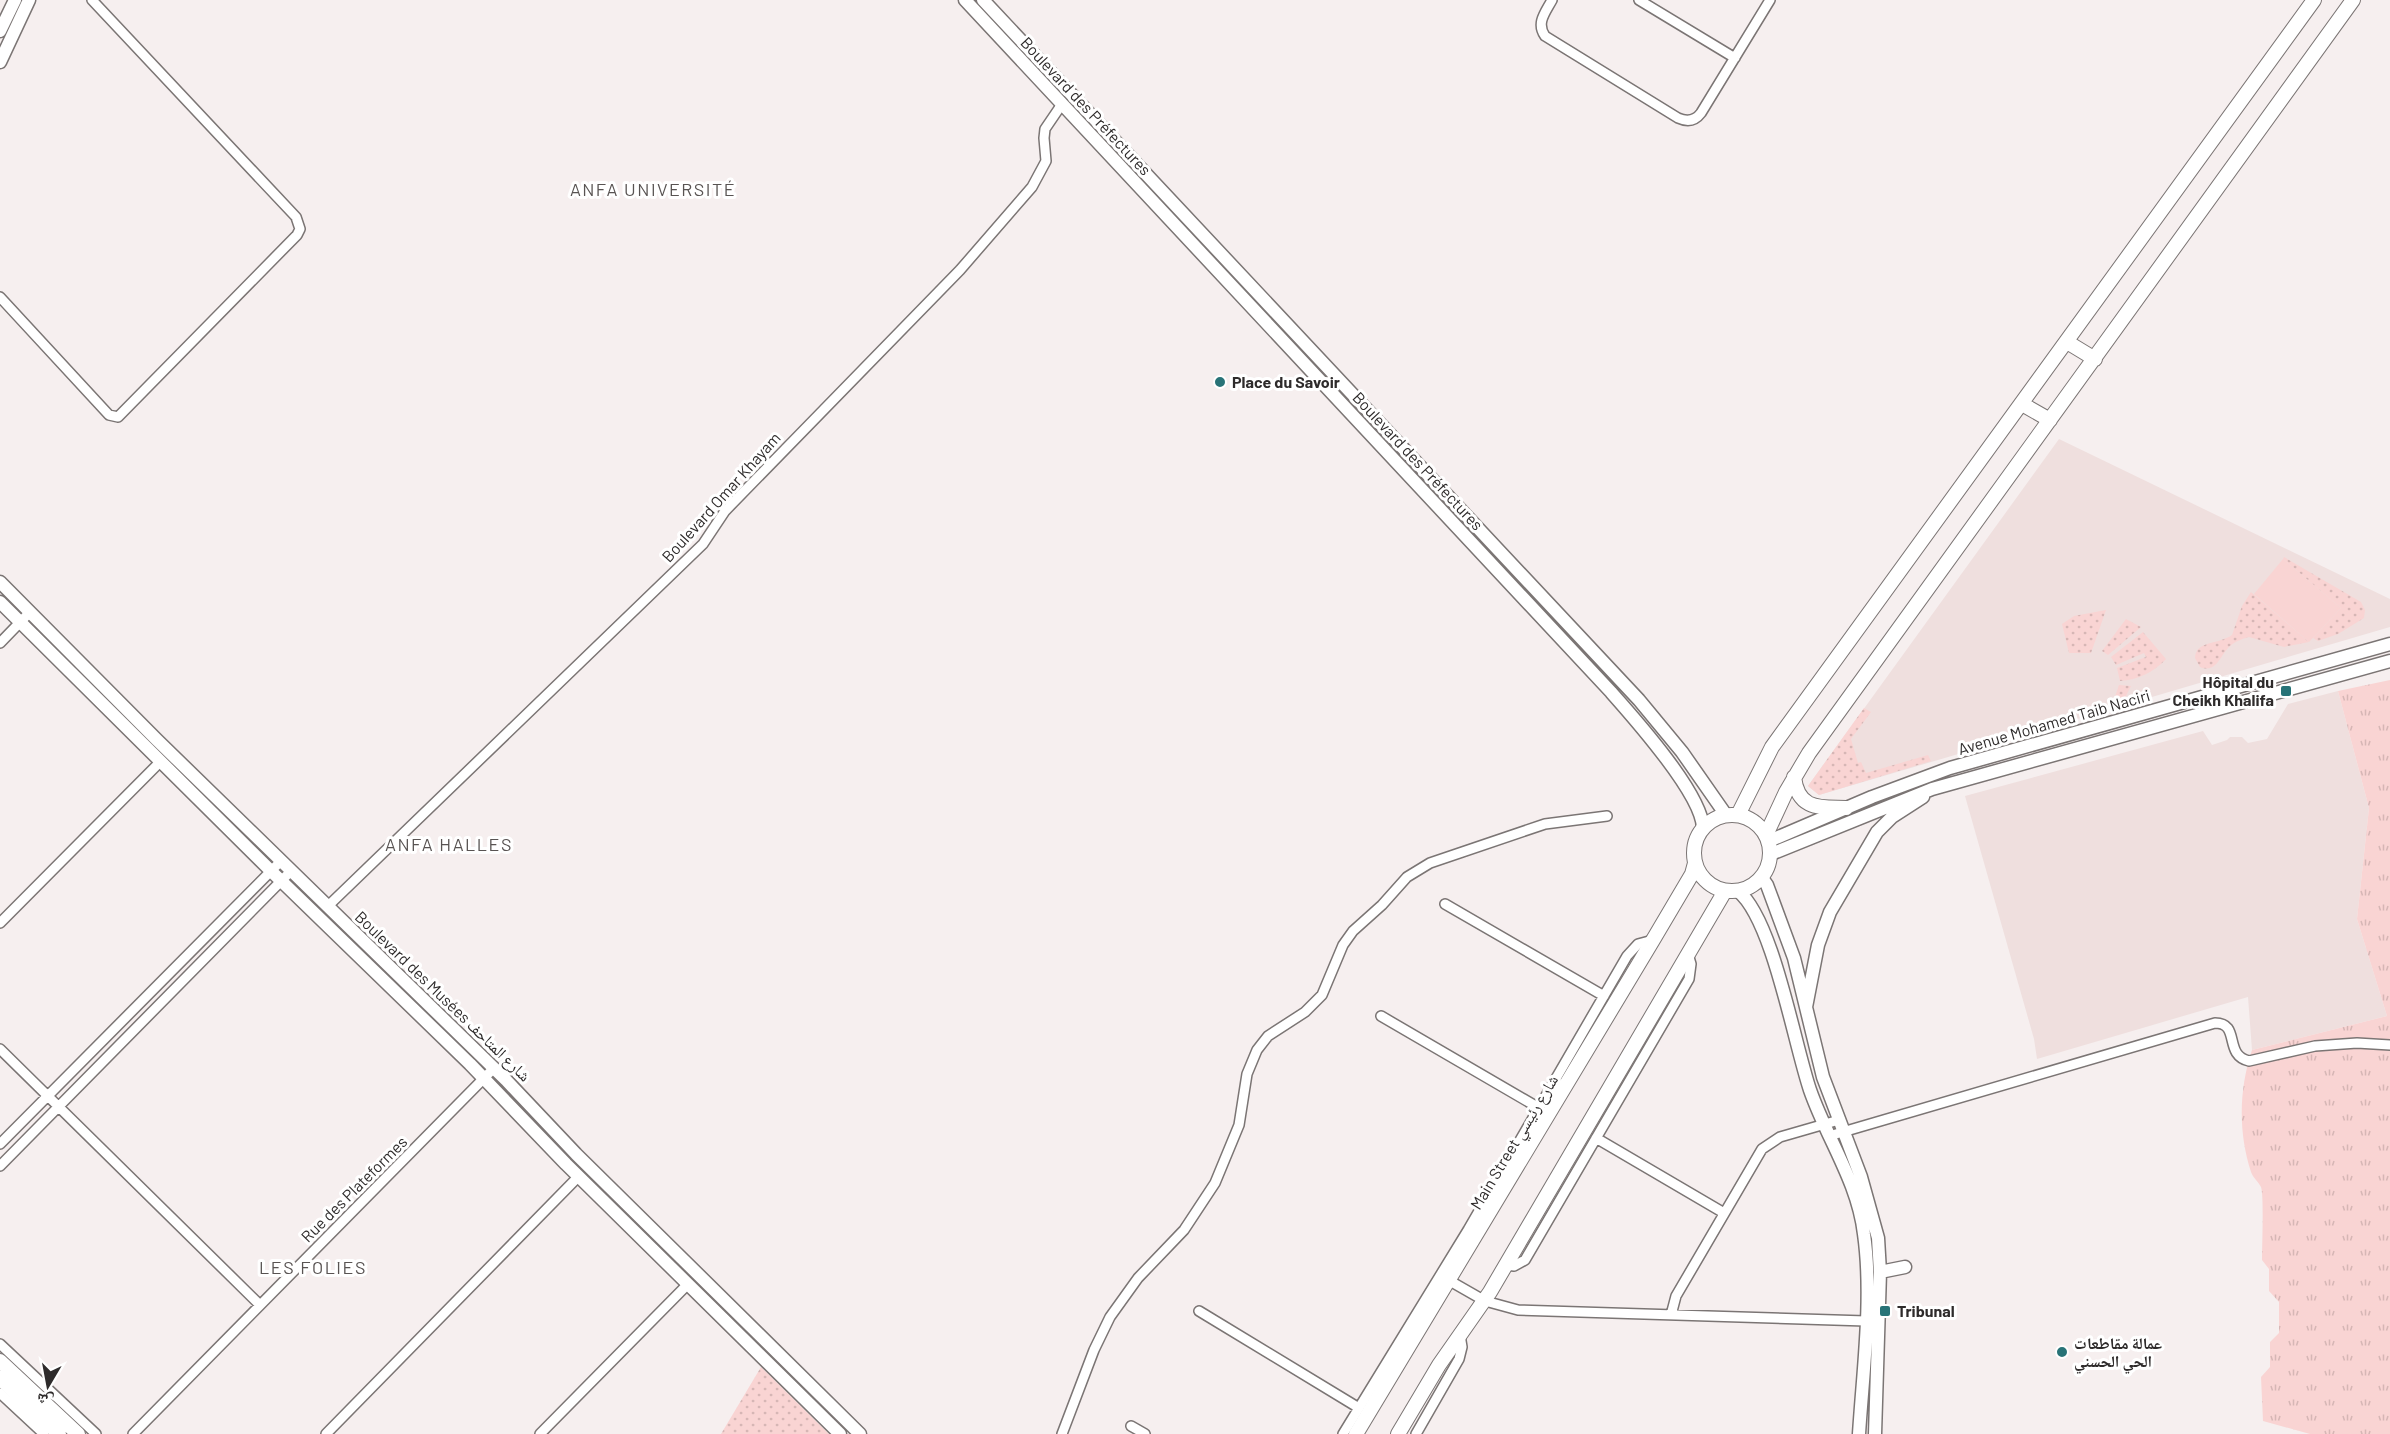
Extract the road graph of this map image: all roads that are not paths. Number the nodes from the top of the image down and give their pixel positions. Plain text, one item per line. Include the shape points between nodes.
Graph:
1 (15, 0) edge
2 (29, 0) edge
3 (92, 0) edge
4 (965, 0) edge
5 (983, 0) edge
6 (1552, 0) edge
7 (1639, 0) edge
8 (1770, 0) edge
9 (2314, 0) edge
10 (2353, 0) edge
11 (4, 11) edge
12 (0, 31) edge
13 (1735, 58) junction
14 (0, 62) edge
15 (1078, 101) junction
16 (1065, 107) junction
17 (0, 297) edge
18 (1276, 314) junction
19 (1266, 323) junction
20 (2067, 342) junction
21 (2095, 359) junction
22 (2022, 404) junction
23 (2050, 420) junction
24 (0, 582) edge
25 (0, 602) edge
26 (30, 612) junction
27 (20, 623) junction
28 (0, 644) edge
29 (2390, 644) edge
30 (2390, 661) edge
31 (160, 762) junction
32 (1794, 777) junction
33 (1932, 789) junction
34 (1846, 808) junction
35 (1732, 815) junction
36 (1607, 816) dead end
37 (1703, 828) junction
38 (1769, 843) junction
39 (281, 861) junction
40 (1695, 863) junction
41 (271, 871) junction
42 (291, 871) junction
43 (1762, 878) junction
44 (281, 881) junction
45 (1732, 891) junction
46 (1445, 903) dead end
47 (328, 906) junction
48 (0, 923) edge
49 (1653, 940) junction
50 (1688, 954) junction
51 (1604, 996) junction
52 (1806, 1008) junction
53 (1381, 1016) dead end
54 (2390, 1045) edge
55 (0, 1049) edge
56 (494, 1068) junction
57 (484, 1078) junction
58 (48, 1096) junction
59 (58, 1107) junction
60 (1539, 1108) junction
61 (1841, 1126) junction
62 (1826, 1130) junction
63 (1596, 1138) junction
64 (0, 1144) edge
65 (0, 1166) edge
66 (579, 1176) junction
67 (1724, 1213) junction
68 (1506, 1265) junction
69 (1905, 1267) dead end
70 (1880, 1272) junction
71 (1450, 1281) junction
72 (688, 1284) junction
73 (1485, 1301) junction
74 (260, 1305) junction
75 (1199, 1311) dead end
76 (1671, 1315) junction
77 (1866, 1321) junction
78 (1460, 1335) junction
79 (0, 1344) edge
80 (0, 1361) edge
81 (0, 1378) edge
82 (0, 1393) edge
83 (1359, 1408) junction
84 (1131, 1426) dead end
85 (44, 1434) edge
86 (59, 1434) edge
87 (78, 1434) edge
88 (96, 1434) edge
89 (134, 1434) edge
90 (326, 1434) edge
91 (540, 1434) edge
92 (840, 1434) edge
93 (860, 1434) edge
94 (1062, 1434) edge
95 (1145, 1434) edge
96 (1343, 1434) edge
97 (1356, 1434) edge
98 (1398, 1434) edge
99 (1416, 1434) edge
100 (1859, 1434) edge
101 (1875, 1434) edge

1 - 11 street
2 - 14 street
3 - 17 street via 296,218 300,230 118,417 110,415
4 - 16 street, Boulevard des Préfectures
5 - 15 street, Boulevard des Préfectures
6 - 13 street via 1541,20 1545,36 1682,120 1698,117
7 - 13 street
8 - 13 street
9 - 20 main road
10 - 21 main road
11 - 12 street
15 - 16 street
15 - 18 street, Boulevard des Préfectures
16 - 19 street, Boulevard des Préfectures
16 - 47 street, Boulevard Omar Khayam via 1045,129 1046,161 1041,174 981,246 720,517 703,544
18 - 19 street
18 - 35 street, Boulevard des Préfectures via 1647,708
19 - 37 street, Boulevard des Préfectures via 1642,727 1694,802
20 - 21 main road
20 - 22 main road
21 - 23 main road
22 - 23 main road
22 - 35 main road via 1772,747
23 - 32 main road
24 - 26 street, Boulevard des Musées شارع المتاحف
25 - 27 street, Boulevard des Musées شارع المتاحف
26 - 27 street
26 - 39 street, Boulevard des Musées شارع المتاحف
27 - 28 street
27 - 31 street, Boulevard des Musées شارع المتاحف
29 - 34 street, Avenue Mohamed Taib Naciri via 1950,768
30 - 33 street, Avenue Mohamed Taib Naciri
31 - 41 street, Boulevard des Musées شارع المتاحف
31 - 48 street
32 - 34 main road via 1799,795 1812,806
32 - 38 main road
33 - 38 street, Avenue Mohamed Taib Naciri
33 - 52 street via 1884,825 1865,850 1821,934
34 - 38 street, Avenue Mohamed Taib Naciri
35 - 37 main road via 1713,820
35 - 38 main road via 1757,824
36 - 94 street via 1545,824 1430,863 1407,877 1353,931 1317,1001 1275,1031 1257,1050 1247,1074 1239,1125 1215,1183 1185,1230 1138,1278 1110,1317
37 - 40 main road via 1695,845
38 - 43 main road via 1768,867
39 - 41 street
39 - 42 street, Boulevard des Musées شارع المتاحف
40 - 45 main road via 1706,881
40 - 49 main road, Main Street شارع رئيسي
41 - 44 street, Boulevard des Musées شارع المتاحف
41 - 58 street
42 - 44 street
42 - 47 street, Boulevard des Musées شارع المتاحف
43 - 45 main road via 1751,887
43 - 52 street via 1789,944
44 - 57 street, Boulevard des Musées شارع المتاحف
44 - 59 street
45 - 50 main road
45 - 62 street via 1748,898 1762,927 1809,1088
46 - 51 street
47 - 56 street, Boulevard des Musées شارع المتاحف
49 - 51 street via 1634,947
49 - 71 main road, Main Street شارع رئيسي
50 - 63 street via 1692,969 1689,979
50 - 68 main road
51 - 60 street
52 - 61 street via 1823,1077
53 - 60 street
54 - 61 street via 2315,1046 2249,1061 2236,1054 2228,1027 2216,1023 2070,1067
55 - 58 street
56 - 57 street, Rue des Plateformes
56 - 93 street, Boulevard des Musées شارع المتاحف
57 - 66 street, Boulevard des Musées شارع المتاحف
57 - 74 street, Rue des Plateformes
58 - 59 street
58 - 64 street
59 - 65 street
59 - 74 street
60 - 83 street
61 - 62 street
61 - 70 street via 1874,1216
62 - 67 street via 1780,1137 1767,1144
62 - 77 street via 1862,1217 1867,1261
63 - 67 street
63 - 68 street via 1525,1260 1514,1266
66 - 72 street, Boulevard des Musées شارع المتاحف
66 - 90 street
67 - 76 street via 1676,1296
68 - 73 main road
69 - 70 street
70 - 101 street
71 - 73 street
71 - 97 main road, Main Street شارع رئيسي
72 - 91 street
72 - 92 street, Boulevard des Musées شارع المتاحف
73 - 76 street via 1518,1310
73 - 78 main road
74 - 89 street, Rue des Plateformes
75 - 83 street
76 - 77 street
77 - 100 street
78 - 98 main road
78 - 99 street via 1459,1359
79 - 88 street
80 - 87 main road
81 - 86 main road
82 - 85 street
83 - 96 street
84 - 95 street

